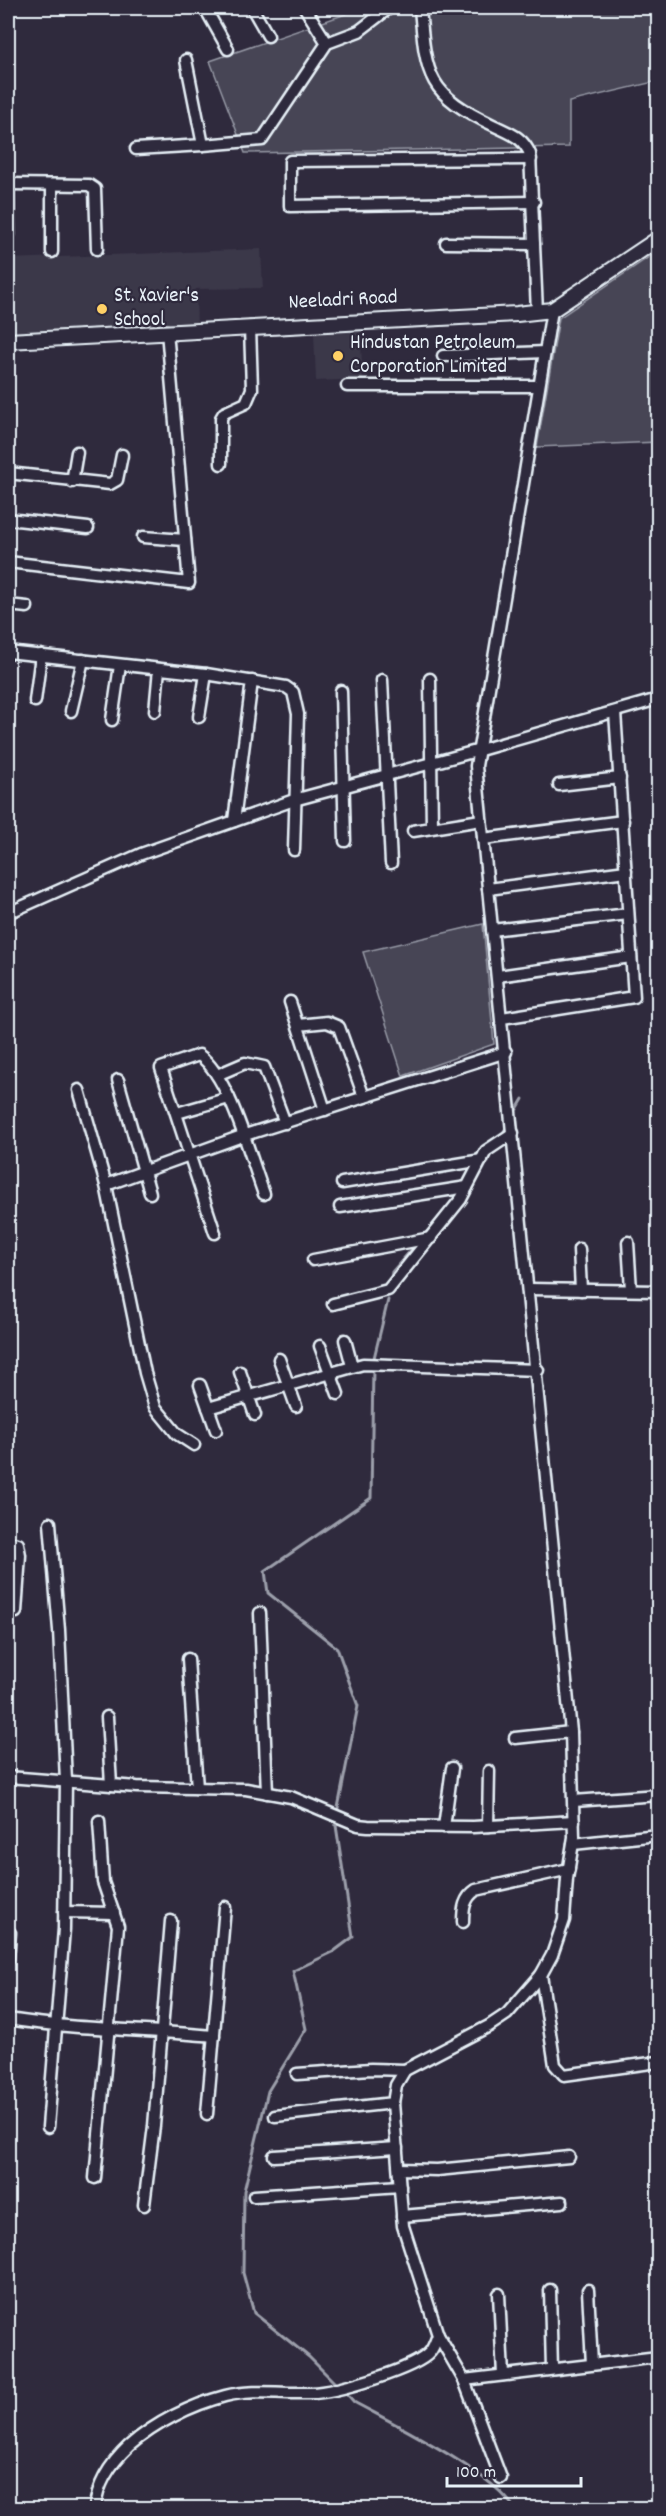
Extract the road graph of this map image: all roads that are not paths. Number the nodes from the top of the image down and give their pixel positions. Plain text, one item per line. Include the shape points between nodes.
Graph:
1 (205, 8) edge
2 (252, 8) edge
3 (305, 8) edge
4 (389, 8) edge
5 (420, 8) edge
6 (268, 36) dead end
7 (327, 43) junction
8 (228, 49) dead end
9 (186, 60) dead end
10 (203, 145) junction
11 (136, 148) dead end
12 (531, 159) junction
13 (8, 184) edge
14 (52, 185) junction
15 (534, 202) junction
16 (9, 235) dead end
17 (658, 239) edge
18 (446, 243) dead end
19 (534, 244) junction
20 (97, 249) dead end
21 (52, 252) dead end
22 (552, 310) junction
23 (537, 312) junction
24 (250, 327) junction
25 (167, 331) junction
26 (8, 341) edge
27 (545, 352) junction
28 (443, 356) dead end
29 (347, 386) dead end
30 (539, 386) junction
31 (77, 452) dead end
32 (122, 455) dead end
33 (221, 464) dead end
34 (8, 473) edge
35 (72, 482) junction
36 (8, 519) edge
37 (88, 528) dead end
38 (143, 537) dead end
39 (185, 540) junction
40 (8, 562) edge
41 (8, 605) edge
42 (27, 607) dead end
43 (8, 652) edge
44 (41, 655) junction
45 (83, 660) junction
46 (120, 664) junction
47 (159, 669) junction
48 (206, 674) junction
49 (430, 679) dead end
50 (382, 680) dead end
51 (252, 681) junction
52 (341, 691) dead end
53 (658, 699) edge
54 (35, 701) dead end
55 (71, 711) dead end
56 (155, 711) dead end
57 (615, 712) junction
58 (199, 717) dead end
59 (112, 720) dead end
60 (480, 750) junction
61 (430, 763) junction
62 (386, 776) junction
63 (620, 778) junction
64 (559, 785) dead end
65 (344, 786) junction
66 (294, 800) junction
67 (481, 820) junction
68 (234, 821) junction
69 (623, 821) junction
70 (432, 827) junction
71 (413, 831) dead end
72 (483, 839) junction
73 (345, 841) dead end
74 (294, 850) dead end
75 (391, 862) dead end
76 (626, 871) junction
77 (488, 889) junction
78 (8, 913) edge
79 (628, 914) junction
80 (492, 930) junction
81 (631, 957) junction
82 (498, 976) junction
83 (290, 1002) dead end
84 (502, 1018) junction
85 (298, 1025) junction
86 (506, 1052) junction
87 (216, 1075) junction
88 (118, 1080) dead end
89 (79, 1090) dead end
90 (364, 1097) junction
91 (229, 1098) junction
92 (325, 1110) junction
93 (177, 1113) junction
94 (285, 1123) junction
95 (513, 1133) junction
96 (242, 1136) junction
97 (190, 1156) junction
98 (481, 1161) junction
99 (144, 1173) junction
100 (342, 1183) dead end
101 (106, 1185) junction
102 (464, 1187) junction
103 (150, 1193) dead end
104 (264, 1194) dead end
105 (340, 1207) dead end
106 (215, 1233) dead end
107 (431, 1238) junction
108 (628, 1242) dead end
109 (579, 1249) dead end
110 (313, 1260) dead end
111 (529, 1289) junction
112 (581, 1290) junction
113 (631, 1290) junction
114 (658, 1291) edge
115 (333, 1304) dead end
116 (345, 1340) dead end
117 (321, 1346) dead end
118 (279, 1359) dead end
119 (352, 1366) junction
120 (538, 1370) junction
121 (240, 1372) dead end
122 (328, 1372) junction
123 (287, 1384) junction
124 (200, 1385) dead end
125 (338, 1394) dead end
126 (247, 1395) junction
127 (296, 1406) dead end
128 (208, 1408) junction
129 (255, 1416) dead end
130 (216, 1430) dead end
131 (194, 1445) dead end
132 (50, 1523) dead end
133 (8, 1542) edge
134 (16, 1612) dead end
135 (260, 1613) dead end
136 (188, 1659) dead end
137 (107, 1717) dead end
138 (571, 1732) junction
139 (515, 1738) dead end
140 (452, 1768) dead end
141 (489, 1771) dead end
142 (8, 1777) edge
143 (66, 1782) junction
144 (111, 1785) junction
145 (197, 1788) junction
146 (267, 1792) junction
147 (658, 1795) edge
148 (574, 1801) junction
149 (99, 1821) dead end
150 (574, 1821) junction
151 (488, 1826) junction
152 (444, 1827) junction
153 (658, 1836) edge
154 (573, 1844) junction
155 (569, 1869) junction
156 (225, 1907) dead end
157 (64, 1912) junction
158 (114, 1912) junction
159 (171, 1921) dead end
160 (463, 1922) dead end
161 (10, 1934) dead end
162 (8, 1959) edge
163 (541, 1974) junction
164 (8, 2019) edge
165 (57, 2027) junction
166 (109, 2030) junction
167 (161, 2030) junction
168 (214, 2036) junction
169 (658, 2062) edge
170 (405, 2070) junction
171 (297, 2074) dead end
172 (393, 2103) junction
173 (207, 2114) dead end
174 (275, 2116) dead end
175 (48, 2127) dead end
176 (397, 2148) junction
177 (274, 2156) dead end
178 (569, 2157) dead end
179 (399, 2169) junction
180 (94, 2178) dead end
181 (400, 2186) junction
182 (254, 2196) dead end
183 (562, 2202) dead end
184 (144, 2205) dead end
185 (402, 2216) junction
186 (550, 2290) dead end
187 (588, 2290) dead end
188 (499, 2294) dead end
189 (438, 2335) junction
190 (658, 2357) edge
191 (592, 2364) junction
192 (552, 2368) junction
193 (503, 2375) junction
194 (464, 2380) junction
195 (501, 2478) dead end
196 (95, 2508) edge

1 - 8 street
2 - 6 street
3 - 7 street
4 - 7 street via 359,31
5 - 12 street via 424,59 436,85 474,116 516,136
7 - 10 street via 262,140
9 - 10 street
10 - 11 street
12 - 15 street
12 - 15 street via 290,161 290,206
13 - 14 street
13 - 16 street
14 - 20 street via 89,185 95,189
14 - 21 street
15 - 19 street
17 - 22 main road, Neeladri Road
18 - 19 street
19 - 23 street
22 - 23 main road, Neeladri Road
22 - 27 street
23 - 24 main road, Neeladri Road
24 - 25 main road, Neeladri Road
24 - 33 street via 252,389 246,404 221,418
25 - 26 main road, Neeladri Road
25 - 39 street
27 - 28 street
27 - 30 street
29 - 30 street
30 - 60 street
31 - 35 street
32 - 35 street via 117,480 110,484
34 - 35 street
36 - 37 street
38 - 39 street
39 - 40 street via 189,583
41 - 42 street
43 - 44 street
44 - 45 street
44 - 54 street
45 - 46 street
45 - 55 street
46 - 47 street
46 - 59 street
47 - 48 street
47 - 56 street
48 - 51 street
48 - 58 street
49 - 61 street
50 - 62 street
51 - 66 street via 286,687 297,701
51 - 68 street
52 - 65 street
53 - 57 street
57 - 60 street
57 - 63 street
60 - 61 street
60 - 67 street via 477,766
61 - 62 street
61 - 70 street
62 - 65 street
62 - 75 street
63 - 64 street
63 - 69 street
65 - 66 street
65 - 73 street
66 - 68 street
66 - 74 street
67 - 70 street
67 - 72 street
68 - 78 street via 130,858
69 - 72 street
69 - 76 street
70 - 71 street
72 - 77 street
76 - 77 street
76 - 79 street
77 - 80 street
79 - 80 street
79 - 81 street
80 - 82 street
81 - 82 street
81 - 84 street via 634,997
82 - 84 street
83 - 85 street
84 - 86 street
85 - 90 street via 327,1022 339,1027
85 - 92 street
86 - 90 street
86 - 95 street
87 - 91 street
87 - 93 street via 199,1056 161,1068
87 - 94 street via 245,1063 264,1067
88 - 99 street
89 - 101 street
90 - 92 street
91 - 93 street
91 - 96 street
92 - 94 street
93 - 97 street
94 - 96 street
95 - 98 street via 492,1146
95 - 111 street
96 - 97 street
96 - 104 street
97 - 99 street
97 - 106 street
98 - 100 street
98 - 102 street
99 - 101 street
99 - 103 street
101 - 131 street via 155,1407 177,1434
102 - 105 street
102 - 107 street
107 - 110 street
107 - 115 street via 388,1290
108 - 113 street
109 - 112 street
111 - 112 street
111 - 120 street
112 - 113 street
113 - 114 street
116 - 119 street
117 - 122 street
118 - 123 street
119 - 120 street via 376,1363 413,1368
119 - 122 street
120 - 138 street
121 - 126 street
122 - 123 street
122 - 125 street
123 - 126 street
123 - 127 street
124 - 128 street
126 - 128 street
126 - 129 street
128 - 130 street
132 - 143 street
133 - 134 street via 18,1544 20,1555
135 - 146 street
136 - 145 street
137 - 144 street
138 - 139 street
138 - 148 street
140 - 152 street
141 - 151 street
142 - 143 street
143 - 144 street
143 - 157 street
144 - 145 street
145 - 146 street
146 - 152 street via 369,1826
147 - 148 street
148 - 150 street
149 - 158 street via 103,1882
150 - 151 street
150 - 154 street
151 - 152 street
153 - 154 street
154 - 155 street
155 - 160 street via 476,1890 463,1906
155 - 163 street via 559,1940
156 - 168 street
157 - 158 street
157 - 165 street
158 - 166 street via 118,1926
159 - 167 street
161 - 162 street
163 - 169 street via 555,2065 564,2075
163 - 170 street via 512,2009 489,2026
164 - 165 street
165 - 166 street
165 - 175 street
166 - 167 street
166 - 180 street
167 - 168 street
167 - 184 street
168 - 173 street
170 - 171 street
170 - 172 street via 396,2085
172 - 174 street
172 - 176 street
176 - 177 street
176 - 179 street
178 - 179 street via 437,2170
179 - 181 street
181 - 182 street
181 - 185 street
183 - 185 street
185 - 189 street
186 - 192 street
187 - 191 street
188 - 193 street
189 - 194 street
189 - 196 street via 430,2352 417,2360 349,2387 312,2393 242,2393 186,2410 151,2429 123,2452 101,2483
190 - 191 street
191 - 192 street
192 - 193 street
193 - 194 street
194 - 195 street

